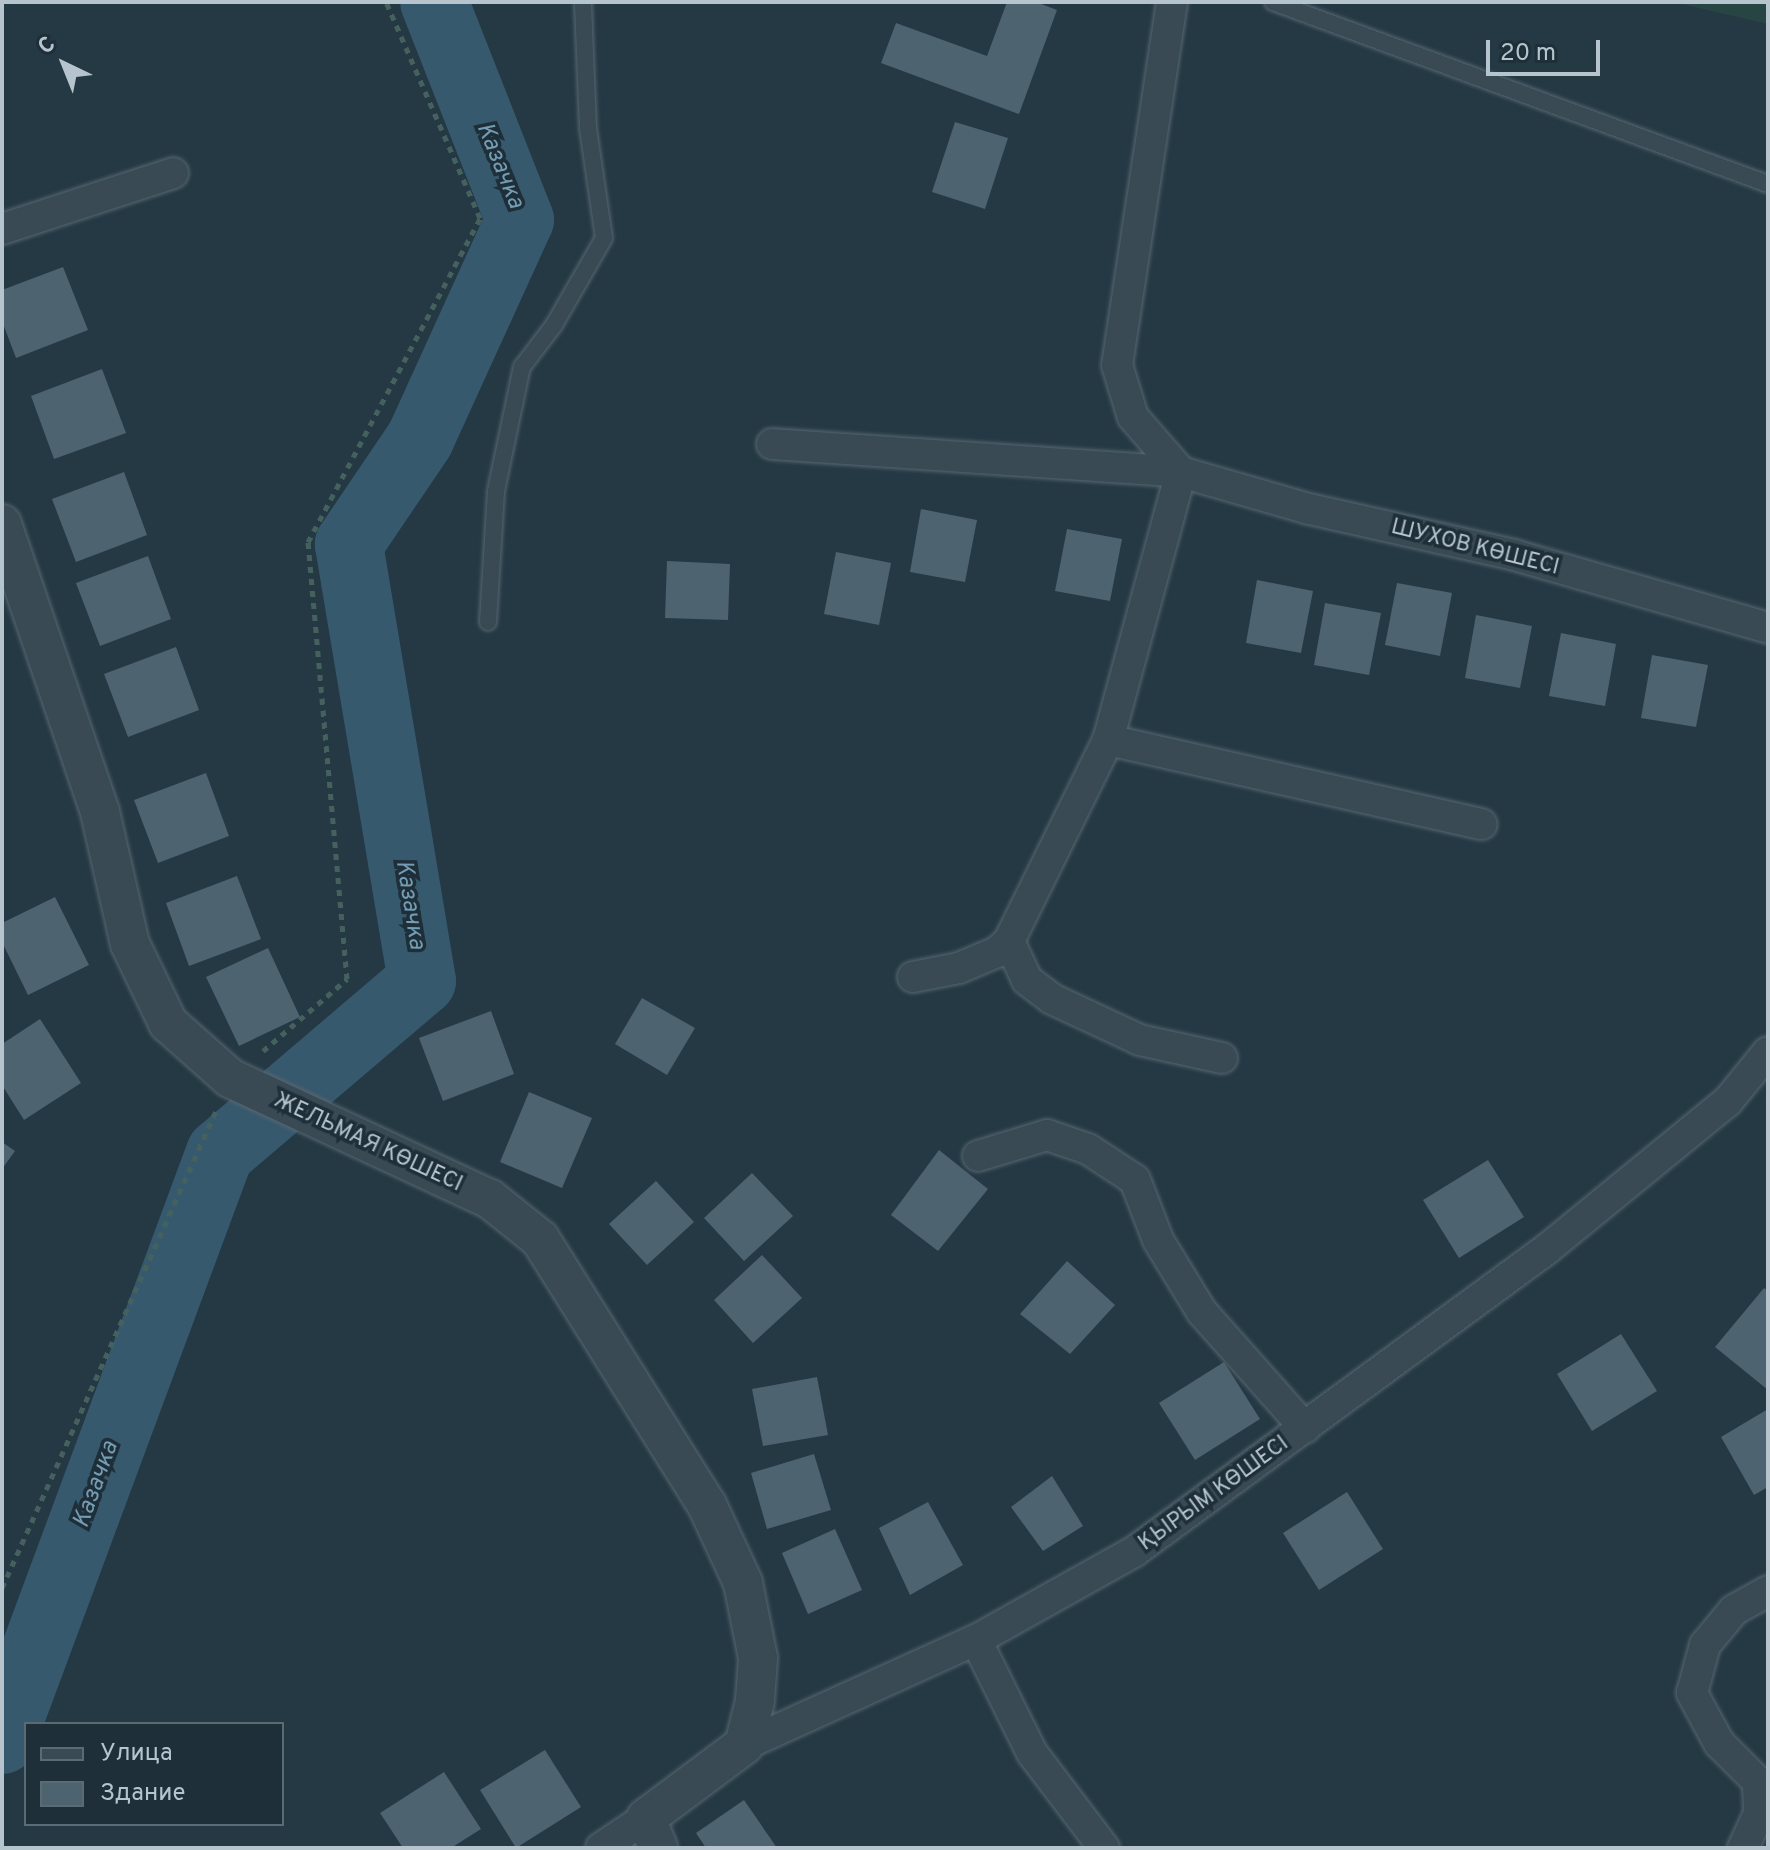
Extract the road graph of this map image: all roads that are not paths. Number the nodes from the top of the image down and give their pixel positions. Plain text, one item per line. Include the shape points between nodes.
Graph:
1 (583, 2) edge
2 (1172, 2) edge
3 (1273, 2) edge
4 (173, 173) dead end
5 (1768, 184) edge
6 (2, 229) edge
7 (772, 444) dead end
8 (1181, 472) junction
9 (2, 524) edge
10 (488, 622) dead end
11 (1768, 628) edge
12 (1108, 740) junction
13 (1482, 824) dead end
14 (1009, 941) junction
15 (913, 977) dead end
16 (1768, 1052) edge
17 (1222, 1058) dead end
18 (978, 1156) dead end
19 (1305, 1428) junction
20 (1768, 1591) edge
21 (976, 1640) junction
22 (744, 1745) junction
23 (652, 1833) edge
24 (601, 1848) edge
25 (1104, 1848) edge
26 (1743, 1848) edge

1 - 10 lane via 588,128 604,238 554,325 522,367 496,491
2 - 8 street via 1117,365 1133,417
3 - 5 lane
4 - 6 street
7 - 8 street, ШУХОВ КӨШЕСІ
8 - 11 street, ШУХОВ КӨШЕСІ via 1309,509 1514,555
8 - 12 street
9 - 22 street, ЖЕЛЬМАЯ КӨШЕСІ via 100,812 130,944 168,1023 230,1078 490,1199 540,1239 707,1505 743,1583 758,1658
12 - 13 street
12 - 14 street
14 - 15 street via 959,968
14 - 17 street via 1027,980 1052,999 1140,1040
16 - 19 street, ҚЫРЫМ КӨШЕСІ via 1728,1101 1559,1239
18 - 19 street via 1047,1135 1088,1149 1135,1180 1158,1240 1202,1312
19 - 21 street, ҚЫРЫМ КӨШЕСІ via 1135,1551
20 - 26 street via 1734,1610 1705,1645 1692,1693 1719,1743 1758,1782 1759,1813
21 - 22 street, ҚЫРЫМ КӨШЕСІ
21 - 25 street via 1032,1753
22 - 23 street, ҚЫРЫМ КӨШЕСІ
23 - 24 street, ҚЫРЫМ КӨШЕСІ

